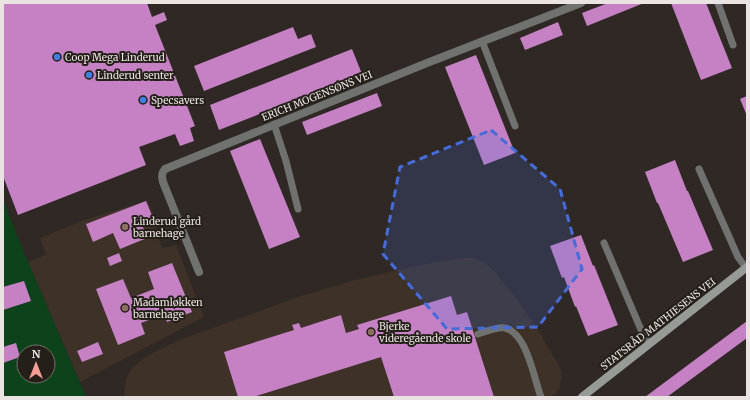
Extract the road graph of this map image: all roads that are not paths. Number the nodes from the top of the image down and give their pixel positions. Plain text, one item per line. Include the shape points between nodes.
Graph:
1 (581, 3) edge
2 (718, 3) edge
3 (482, 41) junction
4 (733, 45) dead end
5 (274, 124) junction
6 (515, 126) dead end
7 (699, 169) dead end
8 (298, 209) dead end
9 (604, 243) dead end
10 (747, 267) edge
11 (199, 272) dead end
12 (478, 334) dead end
13 (650, 343) junction
14 (541, 397) edge
15 (582, 397) edge

1 - 3 street, ERICH MOGENSØNS VEI
2 - 4 lane
3 - 5 street, ERICH MOGENSØNS VEI
3 - 6 lane
5 - 8 lane
5 - 11 street, ERICH MOGENSØNS VEI via 165,169 162,173 163,182
7 - 10 lane via 738,257
9 - 13 lane via 642,332
10 - 13 street, STATSRÅD MATHIESENS VEI
12 - 14 lane via 500,328 513,332 526,350
13 - 15 street, STATSRÅD MATHIESENS VEI

